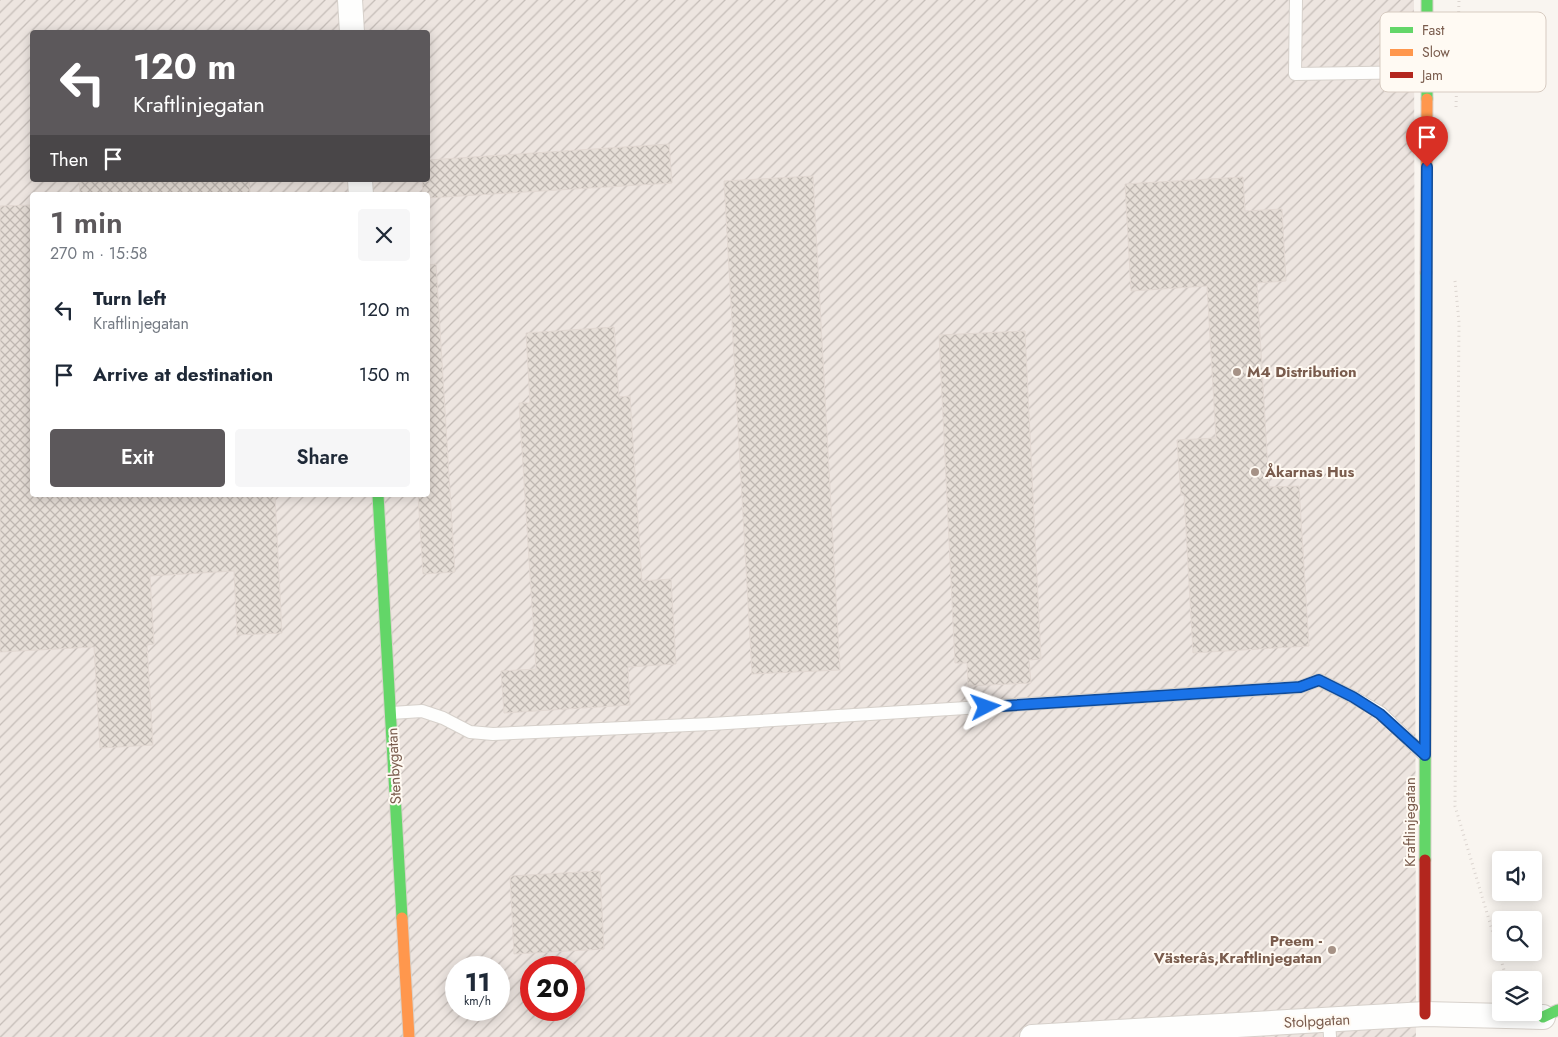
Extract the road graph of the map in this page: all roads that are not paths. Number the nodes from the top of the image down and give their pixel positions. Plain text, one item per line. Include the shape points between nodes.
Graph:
1 (350, 0) edge
2 (1296, 0) edge
3 (352, 30) edge
4 (1380, 73) edge
5 (1427, 92) edge
6 (378, 497) edge
7 (391, 714) junction
8 (1425, 755) junction
9 (1425, 1014) junction
10 (1553, 1016) edge
11 (1329, 1029) edge
12 (410, 1037) edge
13 (1032, 1037) edge

1 - 3 street
2 - 4 lane via 1296,74
5 - 8 street, Kraftlinjegatan
6 - 7 street, Stenbygatan
7 - 8 lane via 422,711 470,732 493,734 711,724 1300,687 1319,680 1380,714
7 - 12 street, Stenbygatan
8 - 9 street, Kraftlinjegatan
9 - 10 street, Stolpgatan
9 - 11 street, Stolpgatan
11 - 13 street, Stolpgatan

